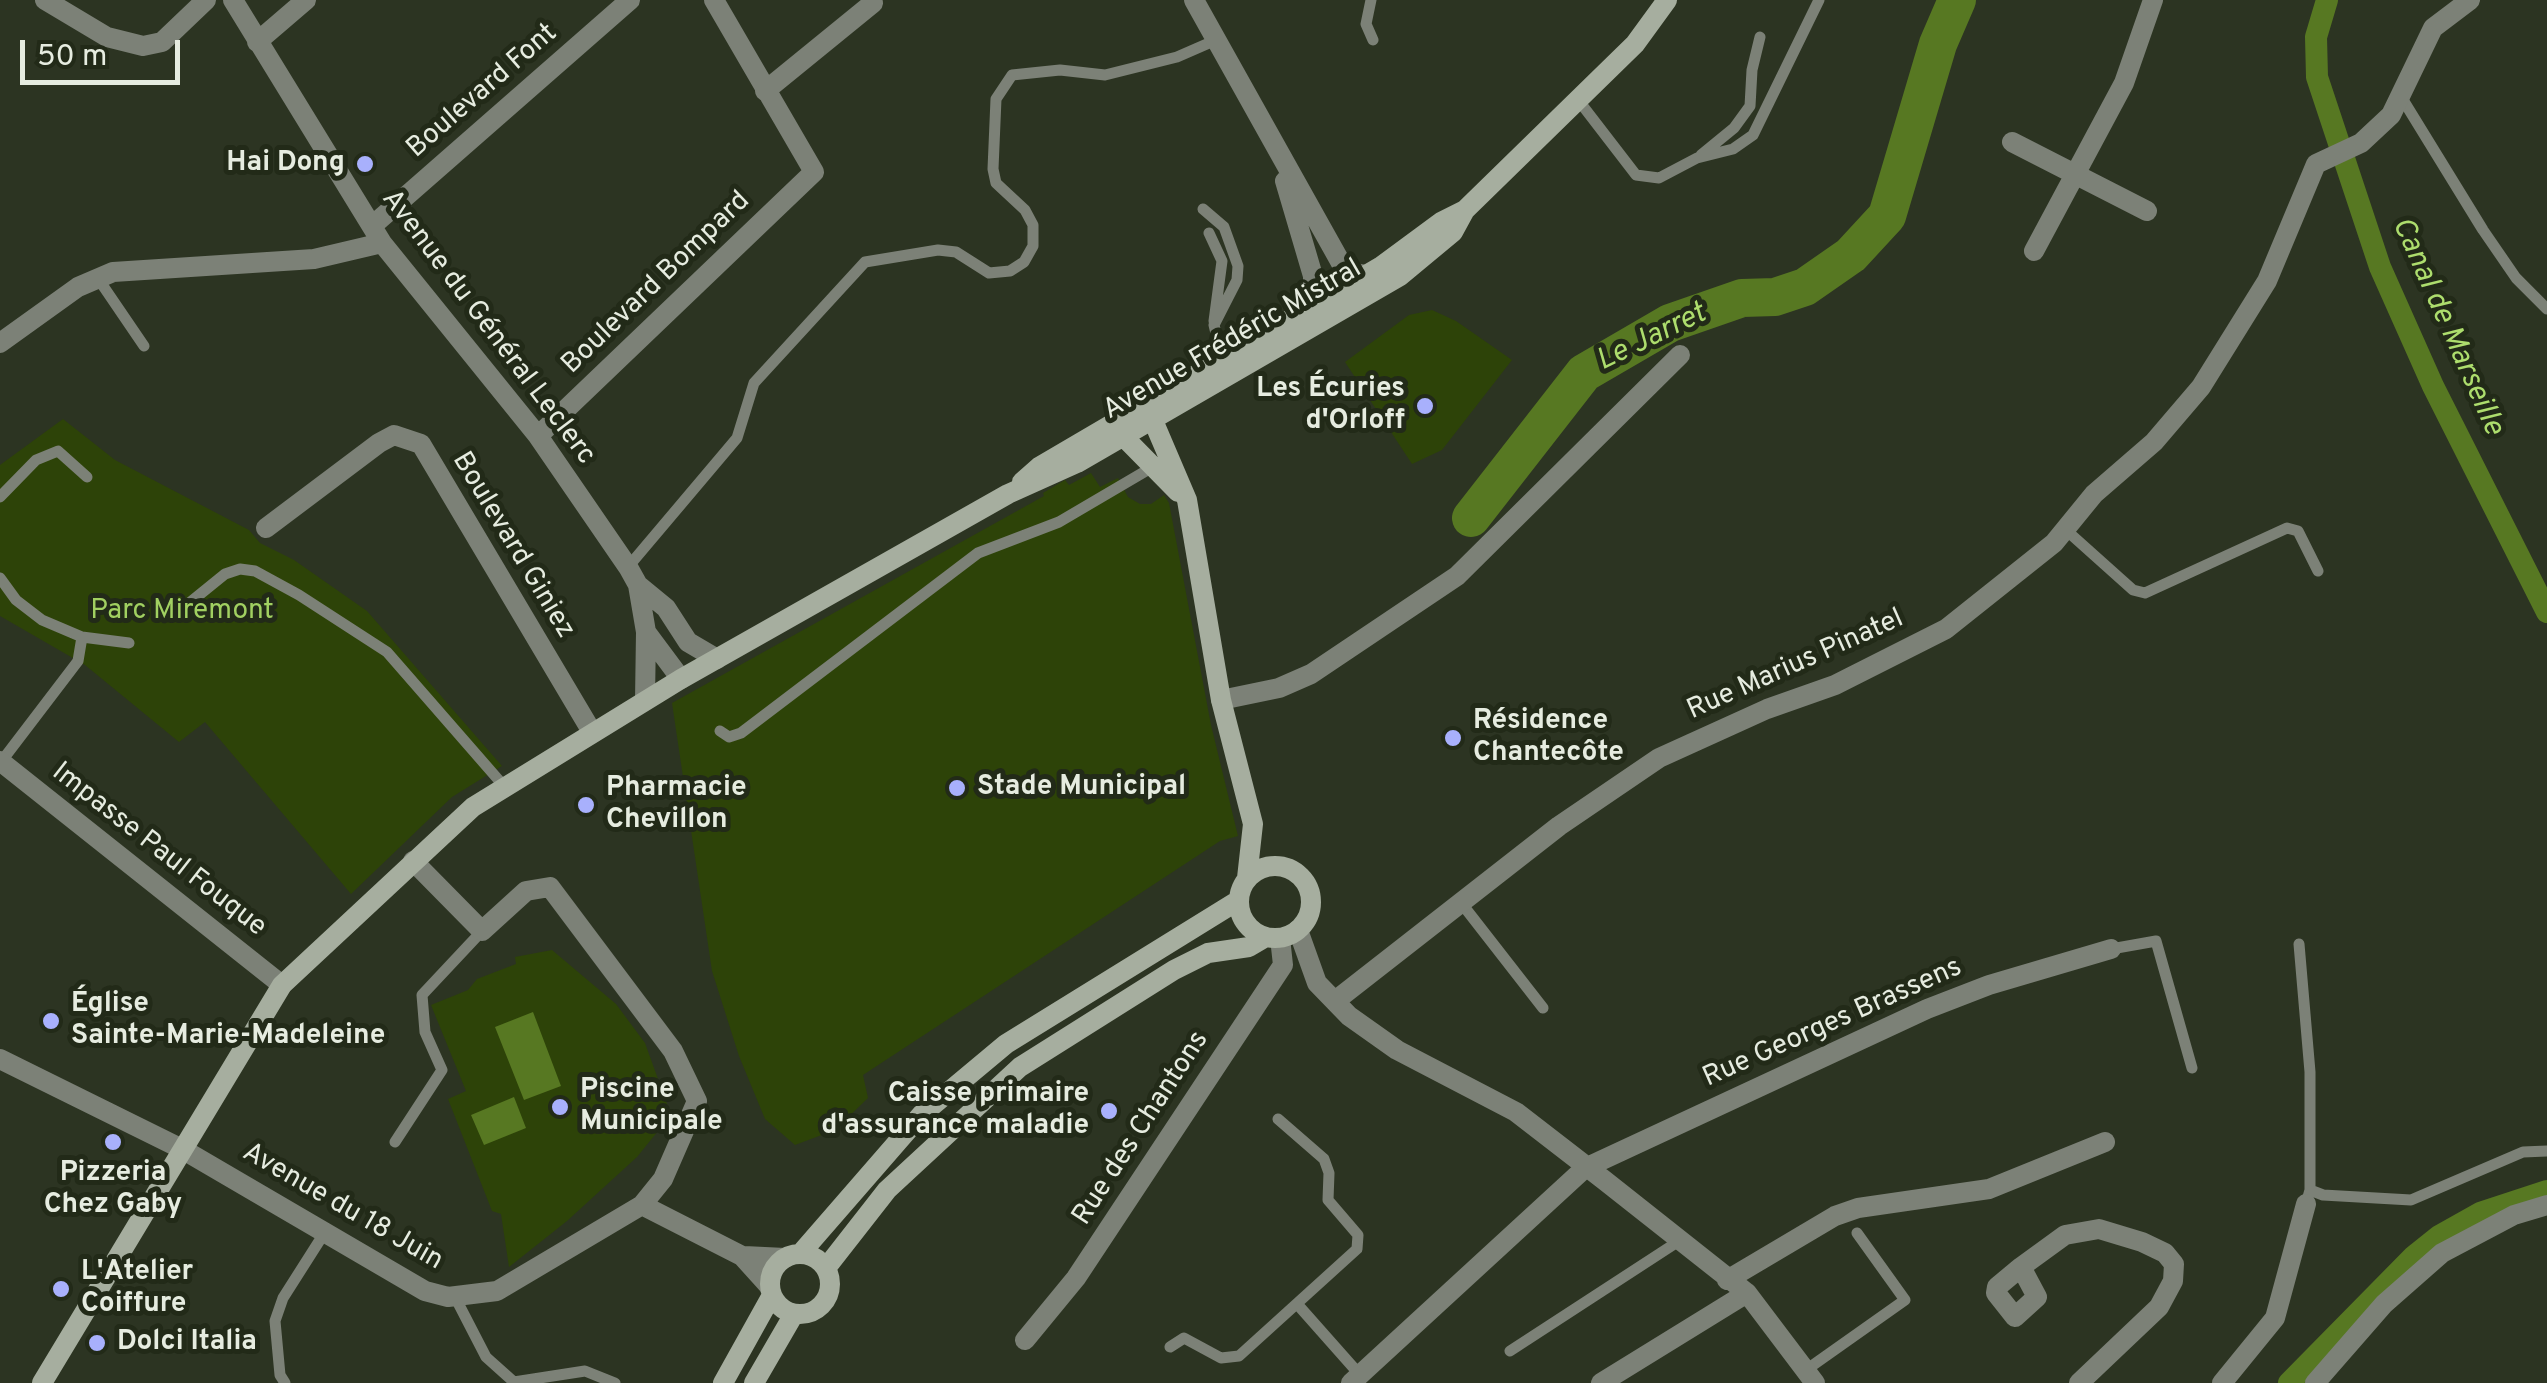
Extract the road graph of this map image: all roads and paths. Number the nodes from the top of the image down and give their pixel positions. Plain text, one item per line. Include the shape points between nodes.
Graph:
1 (45, 0) edge
2 (206, 0) edge
3 (233, 0) edge
4 (306, 0) edge
5 (630, 0) edge
6 (714, 0) edge
7 (1194, 0) edge
8 (1371, 0) edge
9 (1667, 0) edge
10 (1819, 0) edge
11 (2153, 0) edge
12 (2470, 0) edge
13 (872, 4) dead end
14 (1760, 38) dead end
15 (1216, 40) junction
16 (1373, 40) dead end
17 (258, 42) junction
18 (765, 91) junction
19 (2400, 95) junction
20 (1579, 100) junction
21 (1266, 132) junction
22 (2012, 142) dead end
23 (1697, 158) junction
24 (2076, 174) junction
25 (1290, 195) junction
26 (1203, 209) dead end
27 (2147, 211) dead end
28 (1209, 233) dead end
29 (377, 234) junction
30 (2034, 251) dead end
31 (97, 278) junction
32 (1370, 283) junction
33 (1344, 299) junction
34 (2547, 309) edge
35 (1303, 311) junction
36 (1214, 325) junction
37 (0, 342) edge
38 (144, 346) dead end
39 (1680, 356) dead end
40 (1225, 368) junction
41 (1149, 412) junction
42 (1117, 431) junction
43 (538, 436) junction
44 (1161, 462) junction
45 (87, 477) dead end
46 (0, 498) edge
47 (266, 528) dead end
48 (2066, 530) junction
49 (2318, 571) dead end
50 (632, 576) junction
51 (0, 578) edge
52 (188, 604) dead end
53 (646, 632) junction
54 (82, 637) junction
55 (688, 642) junction
56 (129, 644) dead end
57 (717, 659) junction
58 (686, 677) junction
59 (645, 700) junction
60 (1221, 700) junction
61 (720, 731) dead end
62 (592, 732) junction
63 (0, 761) edge
64 (502, 785) junction
65 (1253, 824) junction
66 (413, 861) junction
67 (1285, 866) junction
68 (1247, 878) junction
69 (1239, 900) junction
70 (1462, 904) junction
71 (482, 930) junction
72 (1281, 935) junction
73 (2299, 944) dead end
74 (2111, 949) joint
75 (282, 984) junction
76 (1336, 1000) junction
77 (1543, 1008) dead end
78 (0, 1059) edge
79 (2192, 1068) dead end
80 (1278, 1119) dead end
81 (395, 1142) dead end
82 (2105, 1142) dead end
83 (182, 1148) junction
84 (2547, 1150) edge
85 (1585, 1168) junction
86 (2308, 1197) junction
87 (642, 1205) junction
88 (2547, 1206) edge
89 (325, 1232) junction
90 (1857, 1233) dead end
91 (1679, 1241) junction
92 (742, 1256) junction
93 (793, 1256) junction
94 (826, 1268) junction
95 (2020, 1268) dead end
96 (1728, 1280) junction
97 (771, 1291) junction
98 (1747, 1293) junction
99 (454, 1297) junction
100 (1298, 1305) junction
101 (794, 1314) junction
102 (1025, 1340) dead end
103 (1170, 1347) dead end
104 (1510, 1351) dead end
105 (1810, 1376) edge
106 (1356, 1379) edge
107 (42, 1383) edge
108 (286, 1383) edge
109 (616, 1383) edge
110 (722, 1383) edge
111 (754, 1383) edge
112 (1602, 1383) edge
113 (2079, 1383) edge
114 (2222, 1383) edge
115 (2315, 1383) edge

1 - 2 street via 107,37 143,46 162,42
3 - 17 street, Avenue du Général Leclerc
4 - 17 street
5 - 29 street, Boulevard Font
6 - 18 street
7 - 15 street
8 - 16 lane via 1366,24
9 - 20 main road, Avenue Frédéric Mistral via 1635,44
10 - 23 lane via 1753,135 1733,149
11 - 24 street via 2124,84
12 - 19 street via 2432,28
13 - 18 street
14 - 23 lane via 1750,106
15 - 21 street
15 - 50 lane via 1105,75 1060,70 1012,76 996,99 993,169 996,183 1033,225 1024,262 989,273 956,252 938,250 865,262 754,383 737,438
17 - 29 street, Avenue du Général Leclerc
18 - 43 street, Boulevard Bompard via 814,172
19 - 34 lane via 2482,230
19 - 48 street, Rue Marius Pinatel via 2361,143 2324,156 2268,281 2201,387
20 - 23 lane via 1636,174 1659,178
20 - 32 main road, Avenue Frédéric Mistral via 1465,210 1441,222
21 - 25 street
21 - 32 street via 1341,263
22 - 24 street
24 - 27 street
24 - 30 street
25 - 33 street
25 - 35 street via 1313,276
26 - 36 lane via 1224,227 1238,266
28 - 36 lane via 1222,261
29 - 31 street via 314,259 132,268
29 - 43 street, Avenue du Général Leclerc
31 - 37 street
31 - 38 lane
32 - 33 main road, Avenue Frédéric Mistral
33 - 35 main road, Avenue Frédéric Mistral
33 - 40 main road, Avenue Frédéric Mistral
35 - 40 main road, Avenue Frédéric Mistral
36 - 40 lane
39 - 60 street via 1458,576 1311,674
40 - 41 main road, Avenue Frédéric Mistral
41 - 42 main road, Avenue Frédéric Mistral
41 - 44 main road
42 - 44 main road
42 - 57 main road, Avenue Frédéric Mistral via 1039,467 1008,494
43 - 50 street, Avenue du Général Leclerc
44 - 60 main road via 1186,500
44 - 61 lane via 1059,522 978,553 740,733 729,737
45 - 46 lane via 58,451 36,460
47 - 62 street, Boulevard Giniez via 379,444 394,436 421,444
48 - 49 lane via 2133,590 2145,593 2287,528 2298,531
48 - 70 street, Rue Marius Pinatel via 1946,629 1835,685 1659,758
50 - 53 street, Avenue du Général Leclerc
50 - 55 street, Avenue du Général Leclerc via 666,608
51 - 54 lane via 28,612
52 - 64 lane via 240,569 299,594 387,652
53 - 58 street, Avenue du Général Leclerc
53 - 59 street, Avenue du Général Leclerc
54 - 56 lane
54 - 63 lane via 78,661
55 - 57 street, Avenue du Général Leclerc
55 - 58 street
57 - 58 main road, Avenue Frédéric Mistral
58 - 59 main road, Avenue Frédéric Mistral
59 - 62 main road, Avenue Frédéric Mistral
60 - 65 main road
62 - 64 main road, Avenue Frédéric Mistral
63 - 75 street, Impasse Paul Fouque
64 - 66 main road, Avenue Frédéric Mistral
65 - 67 main road
65 - 68 main road
66 - 71 street
66 - 75 main road, Avenue Frédéric Mistral
67 - 68 main road via 1265,867
67 - 72 main road via 1310,889 1310,912
68 - 69 main road
69 - 72 main road via 1246,923
69 - 93 main road via 1006,1044 921,1116
70 - 76 street, Rue Marius Pinatel
70 - 77 lane
71 - 81 lane via 422,995 425,1032 442,1070
71 - 87 street via 526,890 550,888 687,1074 694,1114 663,1179
72 - 76 street
72 - 94 main road via 1208,952 1020,1066 887,1190
72 - 102 street, Rue des Chantons via 1283,965 1076,1278
73 - 86 lane via 2310,1072
74 - 79 lane via 2156,940
74 - 85 street, Rue Georges Brassens via 1927,1009
75 - 83 main road, Avenue Frédéric Mistral
76 - 85 street via 1366,1031 1516,1112
78 - 83 street, Avenue du 18 Juin
80 - 100 lane via 1324,1159 1328,1200 1358,1236 1357,1249
82 - 96 street via 1990,1190 1834,1216
83 - 89 street, Avenue du 18 Juin
83 - 107 main road, Avenue Frédéric Mistral
84 - 86 lane via 2523,1152 2411,1200
85 - 91 street
85 - 106 street, Rue Georges Brassens
86 - 114 street via 2275,1318
87 - 92 street
87 - 99 street, Avenue du 18 Juin via 496,1291
88 - 115 street via 2514,1215 2442,1253 2384,1304
89 - 99 street, Avenue du 18 Juin via 425,1291
89 - 108 lane via 282,1298 275,1321
90 - 105 lane via 1906,1300
91 - 96 street
91 - 104 lane
92 - 93 street
92 - 97 street
93 - 94 main road
93 - 97 main road via 773,1270
94 - 101 main road via 828,1297 814,1312
95 - 113 street via 2065,1234 2086,1228 2142,1242 2174,1264 2158,1307
96 - 98 street
97 - 101 main road
97 - 110 main road
98 - 105 street
98 - 112 street
99 - 109 lane via 486,1357 514,1382 585,1371
100 - 103 lane via 1239,1356 1221,1358 1184,1338
100 - 106 lane
101 - 111 main road

